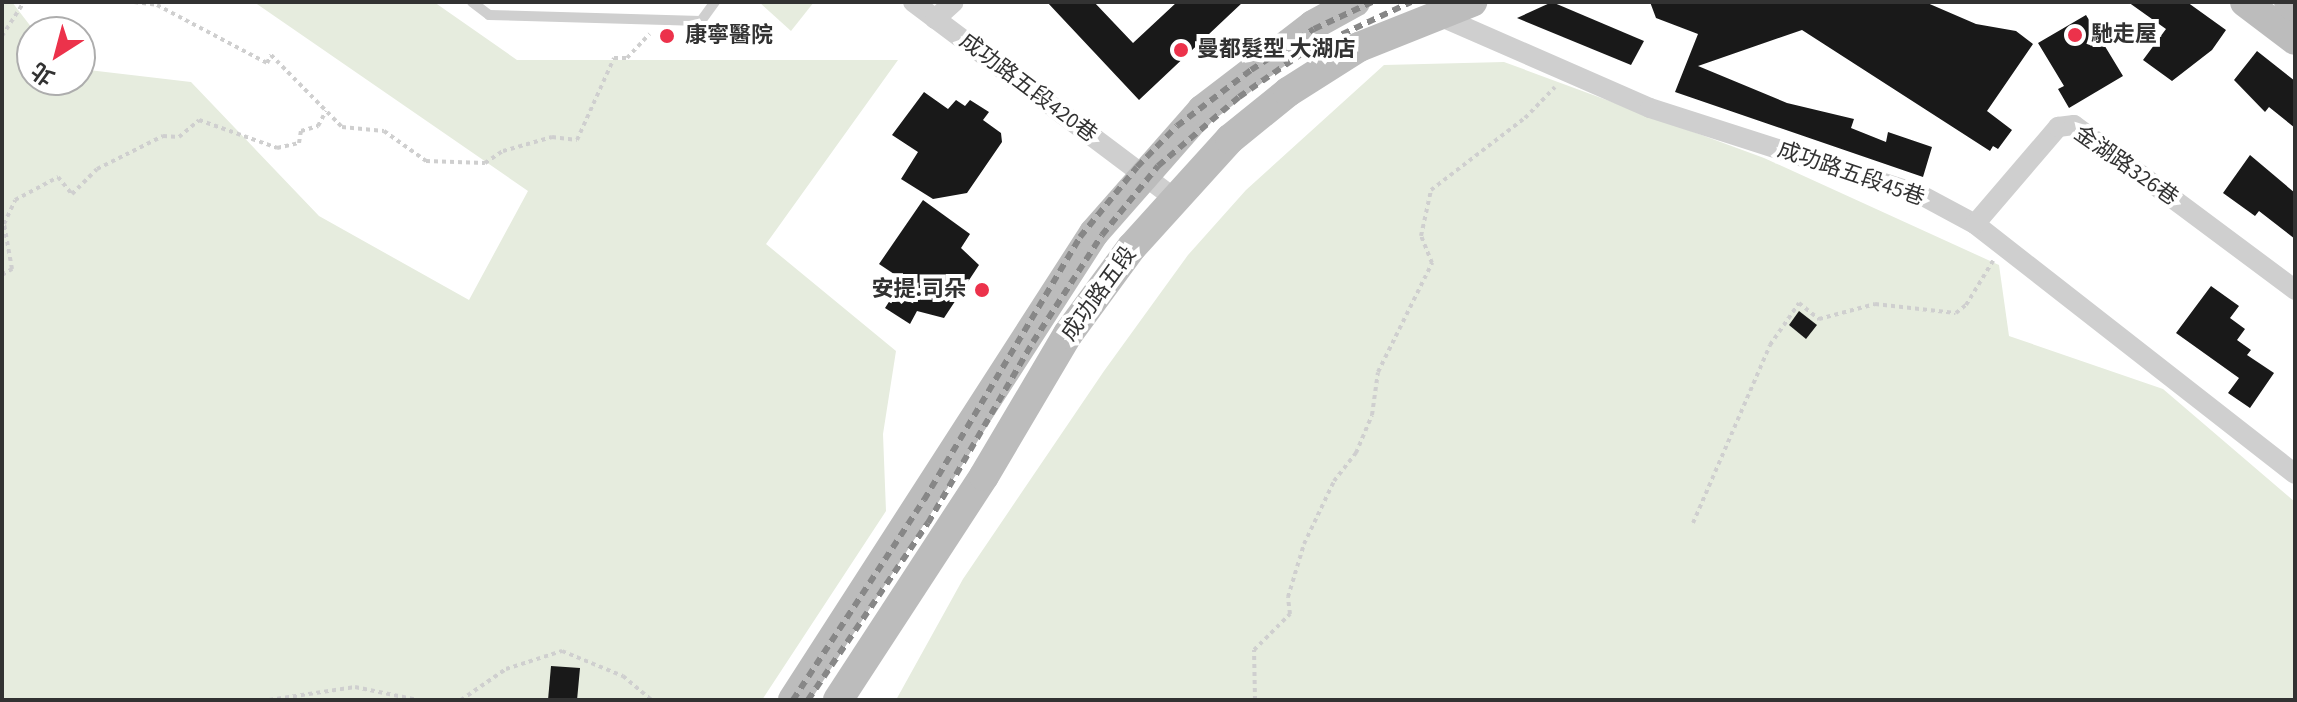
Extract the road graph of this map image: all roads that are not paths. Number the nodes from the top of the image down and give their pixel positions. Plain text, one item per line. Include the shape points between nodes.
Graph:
1 (472, 2) edge
2 (715, 2) edge
3 (913, 2) edge
4 (954, 2) edge
5 (1355, 2) edge
6 (1472, 2) edge
7 (2245, 2) edge
8 (2289, 2) edge
9 (2295, 7) edge
10 (1437, 15) junction
11 (935, 19) junction
12 (2295, 40) edge
13 (1143, 175) junction
14 (1175, 199) junction
15 (1975, 224) junction
16 (2295, 290) edge
17 (2295, 474) edge
18 (793, 700) edge
19 (838, 700) edge

1 - 2 lane via 489,15 701,21
3 - 11 street, 成功路五段420巷
4 - 11 street
5 - 13 main road, 成功路五段 via 1313,25 1202,110
6 - 10 main road, 成功路五段
7 - 12 main road
8 - 9 main road
10 - 14 main road, 成功路五段 via 1359,47 1288,92 1230,139
10 - 15 street, 成功路五段45巷 via 1650,108 1921,195
11 - 13 street, 成功路五段420巷
13 - 14 street, 成功路五段420巷
13 - 18 main road, 成功路五段 via 1094,233
14 - 19 main road, 成功路五段 via 1068,334 984,476
15 - 16 street, 金湖路326巷 via 2058,127 2074,125
15 - 17 street, 成功路五段45巷

